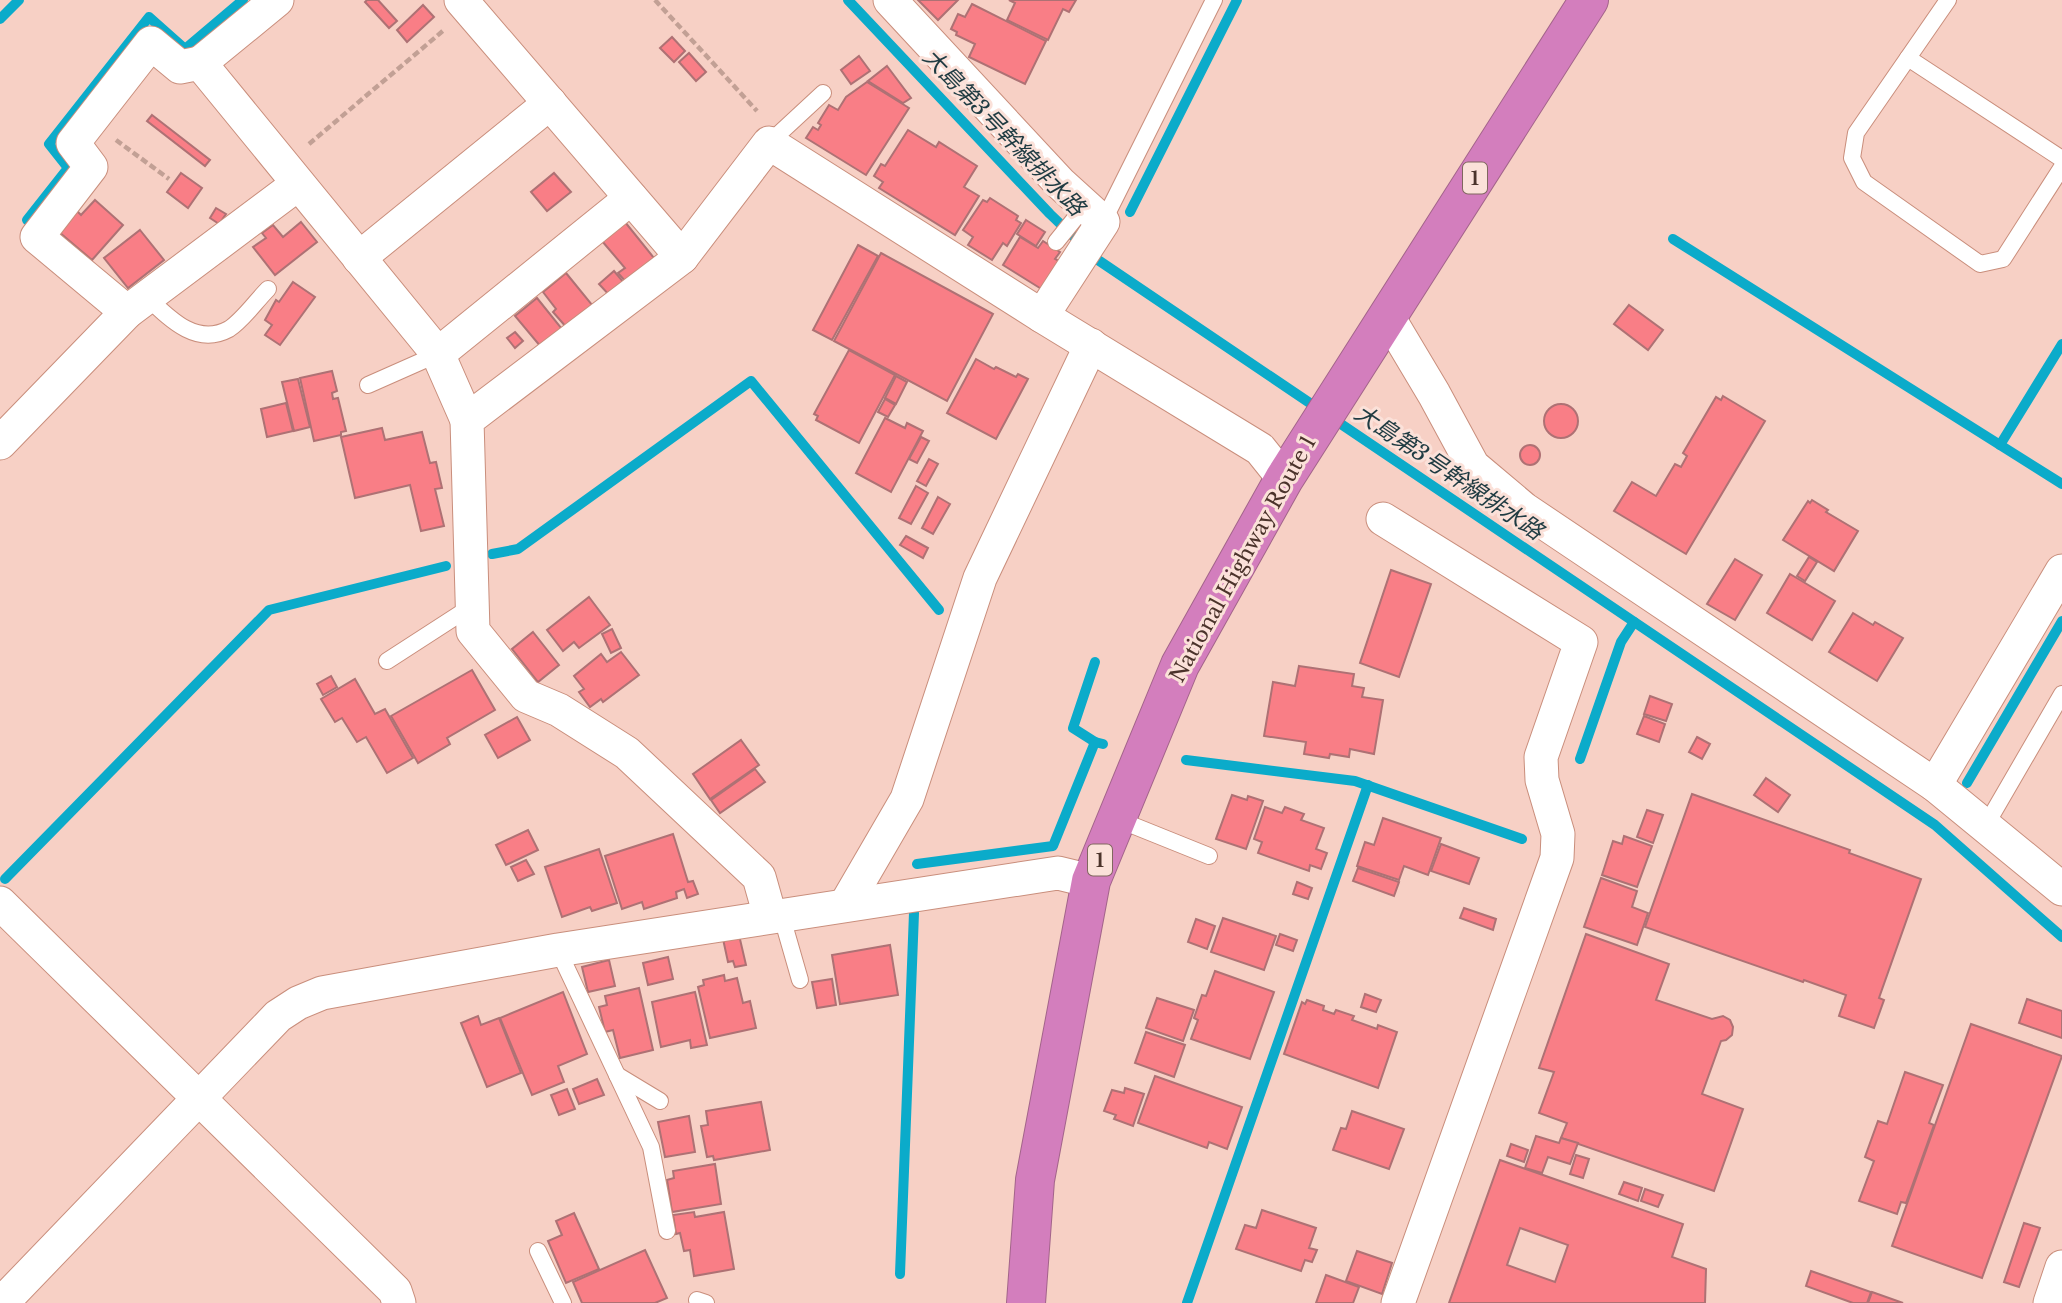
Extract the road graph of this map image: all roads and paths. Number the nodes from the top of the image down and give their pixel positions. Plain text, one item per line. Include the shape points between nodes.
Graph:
1 (277, 0) edge
2 (655, 0) edge
3 (890, 0) edge
4 (1214, 0) edge
5 (1589, 0) edge
6 (1948, 0) edge
7 (465, 5) edge
8 (1908, 58) junction
9 (200, 63) junction
10 (823, 93) dead end
11 (550, 103) junction
12 (90, 122) junction
13 (774, 139) junction
14 (2062, 159) edge
15 (2062, 167) edge
16 (291, 174) junction
17 (169, 178) dead end
18 (631, 198) junction
19 (1091, 218) junction
20 (682, 257) junction
21 (359, 258) junction
22 (268, 289) dead end
23 (137, 305) junction
24 (1042, 316) junction
25 (1385, 319) junction
26 (1091, 345) junction
27 (438, 354) junction
28 (368, 385) dead end
29 (467, 420) junction
30 (0, 443) edge
31 (1291, 468) junction
32 (1383, 519) dead end
33 (2062, 571) edge
34 (472, 606) junction
35 (387, 661) dead end
36 (2062, 694) edge
37 (1935, 785) junction
38 (1117, 819) junction
39 (1986, 825) junction
40 (1209, 856) dead end
41 (1091, 881) junction
42 (2062, 888) edge
43 (0, 903) edge
44 (846, 904) junction
45 (776, 915) junction
46 (558, 950) junction
47 (800, 980) dead end
48 (617, 1074) junction
49 (198, 1098) junction
50 (660, 1101) dead end
51 (667, 1231) dead end
52 (538, 1251) dead end
53 (2062, 1268) edge
54 (2, 1303) edge
55 (399, 1303) edge
56 (563, 1303) edge
57 (1026, 1303) edge
58 (1398, 1303) edge
59 (2050, 1303) edge

1 - 9 street
2 - 13 path
3 - 19 street
4 - 19 lane
5 - 25 highway, National Highway Route 1 / 1
6 - 8 lane
7 - 11 street
7 - 16 path
8 - 14 lane
8 - 15 lane via 1856,133 1853,158 1864,182 1980,264 2004,259
9 - 12 street via 180,67 151,43
9 - 16 street
10 - 13 lane
11 - 18 street
11 - 21 street
12 - 17 path
12 - 23 street via 73,143 91,167 37,237
13 - 20 street
13 - 24 street
16 - 21 street
16 - 23 street
18 - 20 street
18 - 27 street
19 - 24 street via 1066,253
20 - 29 street
21 - 27 street
22 - 23 lane via 230,328 213,335 187,331
23 - 30 street
24 - 26 street
25 - 31 highway, National Highway Route 1 / 1
25 - 37 street via 1394,327 1473,466 1524,509
26 - 31 street
26 - 44 street via 980,578 907,799
27 - 28 lane
27 - 29 street
29 - 34 street
31 - 38 highway, National Highway Route 1 / 1 via 1180,664
32 - 58 street via 1581,642 1541,757 1542,780 1558,834 1557,858
33 - 37 street
34 - 35 lane
34 - 45 street via 473,631 527,696 559,710 627,753 759,877
36 - 39 lane
37 - 39 street
38 - 40 lane
38 - 41 highway, National Highway Route 1 / 1
39 - 42 street
41 - 44 street via 1058,873
41 - 57 highway, National Highway Route 1 / 1 via 1035,1180
43 - 49 street
44 - 45 street
45 - 46 street
45 - 47 lane
46 - 48 lane
46 - 49 street via 322,993 278,1016
48 - 50 lane
48 - 51 lane via 651,1147
49 - 54 street
49 - 55 street via 395,1291
52 - 56 lane
53 - 59 street

